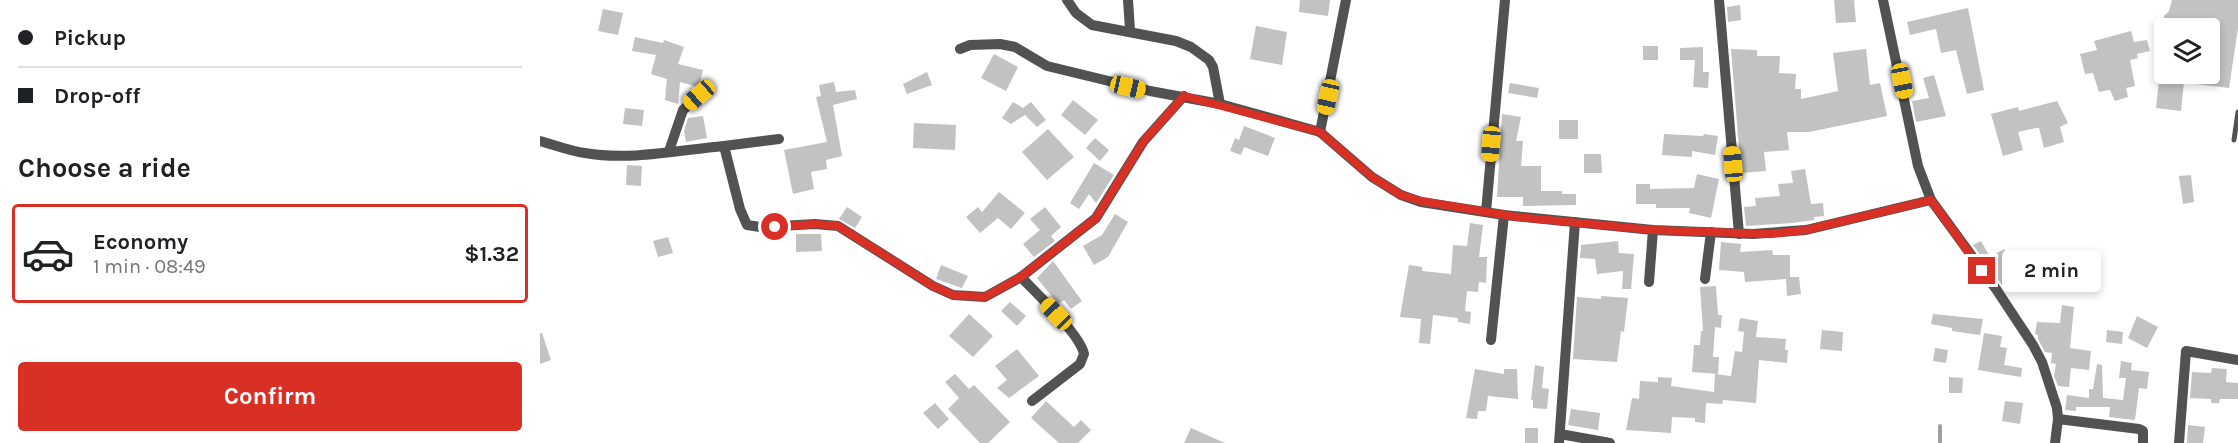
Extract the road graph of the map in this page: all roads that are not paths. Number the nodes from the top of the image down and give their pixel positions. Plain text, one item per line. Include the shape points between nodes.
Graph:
1 (1067, 0) edge
2 (1128, 0) edge
3 (1346, 0) edge
4 (1505, 0) edge
5 (1719, 0) edge
6 (1883, 0) edge
7 (1130, 30) junction
8 (960, 49) dead end
9 (699, 95) dead end
10 (1184, 96) junction
11 (1220, 104) junction
12 (2238, 112) edge
13 (1320, 132) junction
14 (779, 139) dead end
15 (2234, 140) dead end
16 (540, 141) edge
17 (724, 146) junction
18 (669, 151) junction
19 (1931, 200) junction
20 (1486, 212) junction
21 (1504, 215) junction
22 (1575, 222) junction
23 (1653, 230) junction
24 (1711, 232) junction
25 (1739, 234) junction
26 (1021, 277) junction
27 (1706, 279) dead end
28 (1649, 282) dead end
29 (1491, 340) dead end
30 (2238, 360) edge
31 (1032, 401) dead end
32 (2058, 419) junction
33 (1560, 439) edge
34 (1610, 443) edge
35 (2055, 443) edge
36 (2144, 443) edge
37 (2179, 443) edge

1 - 7 street via 1092,25
2 - 7 street
3 - 13 street
4 - 20 street
5 - 25 street
6 - 19 street via 1918,165
7 - 11 street via 1176,41 1209,60
8 - 10 street via 970,45 1015,47 1047,66 1150,92
9 - 18 street via 683,110
10 - 11 street
10 - 26 street via 1143,142 1096,218
11 - 13 street
12 - 15 lane
13 - 20 street via 1372,177 1401,195
14 - 17 street
16 - 18 street via 604,155
17 - 18 street
17 - 26 street via 747,225 838,226 953,295 985,297
19 - 25 street via 1806,230
19 - 32 street via 2033,345
20 - 21 street
21 - 22 street
21 - 29 street
22 - 23 street
22 - 33 street
23 - 24 street
23 - 28 street
24 - 25 street
24 - 27 street
26 - 31 street via 1079,342 1084,354 1080,364
30 - 37 street via 2186,351
32 - 35 street
32 - 36 street via 2139,429 2143,431
33 - 34 street

